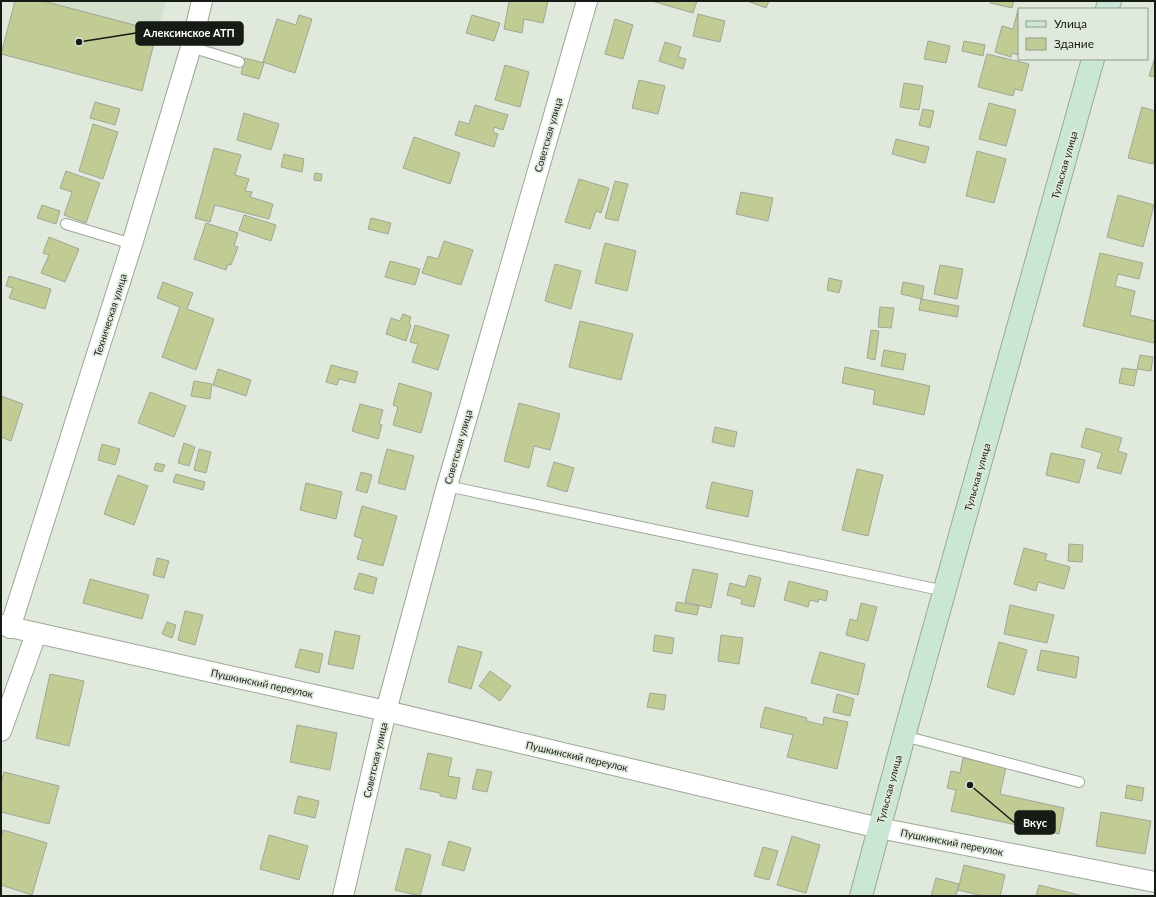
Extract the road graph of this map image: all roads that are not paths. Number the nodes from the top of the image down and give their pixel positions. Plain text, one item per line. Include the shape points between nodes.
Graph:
1 (202, 1) edge
2 (587, 1) edge
3 (191, 46) junction
4 (1093, 60) edge
5 (239, 62) dead end
6 (66, 224) dead end
7 (132, 244) junction
8 (447, 486) junction
9 (945, 591) junction
10 (6, 627) edge
11 (36, 634) junction
12 (386, 711) junction
13 (1, 731) edge
14 (904, 736) junction
15 (1079, 782) dead end
16 (879, 828) junction
17 (1155, 882) edge
18 (343, 896) edge
19 (861, 896) edge

1 - 3 street, Техническая улица
2 - 8 street, Советская улица
3 - 5 lane
3 - 7 street, Техническая улица
4 - 9 main road, Тульская улица
6 - 7 lane
7 - 10 street, Техническая улица
8 - 9 lane
8 - 12 street, Советская улица
9 - 14 main road, Тульская улица
10 - 11 street, Пушкинский переулок
11 - 12 street, Пушкинский переулок
11 - 13 street
12 - 16 street, Пушкинский переулок
12 - 18 street, Советская улица
14 - 15 lane
14 - 16 main road, Тульская улица
16 - 17 street, Пушкинский переулок
16 - 19 main road, Тульская улица

